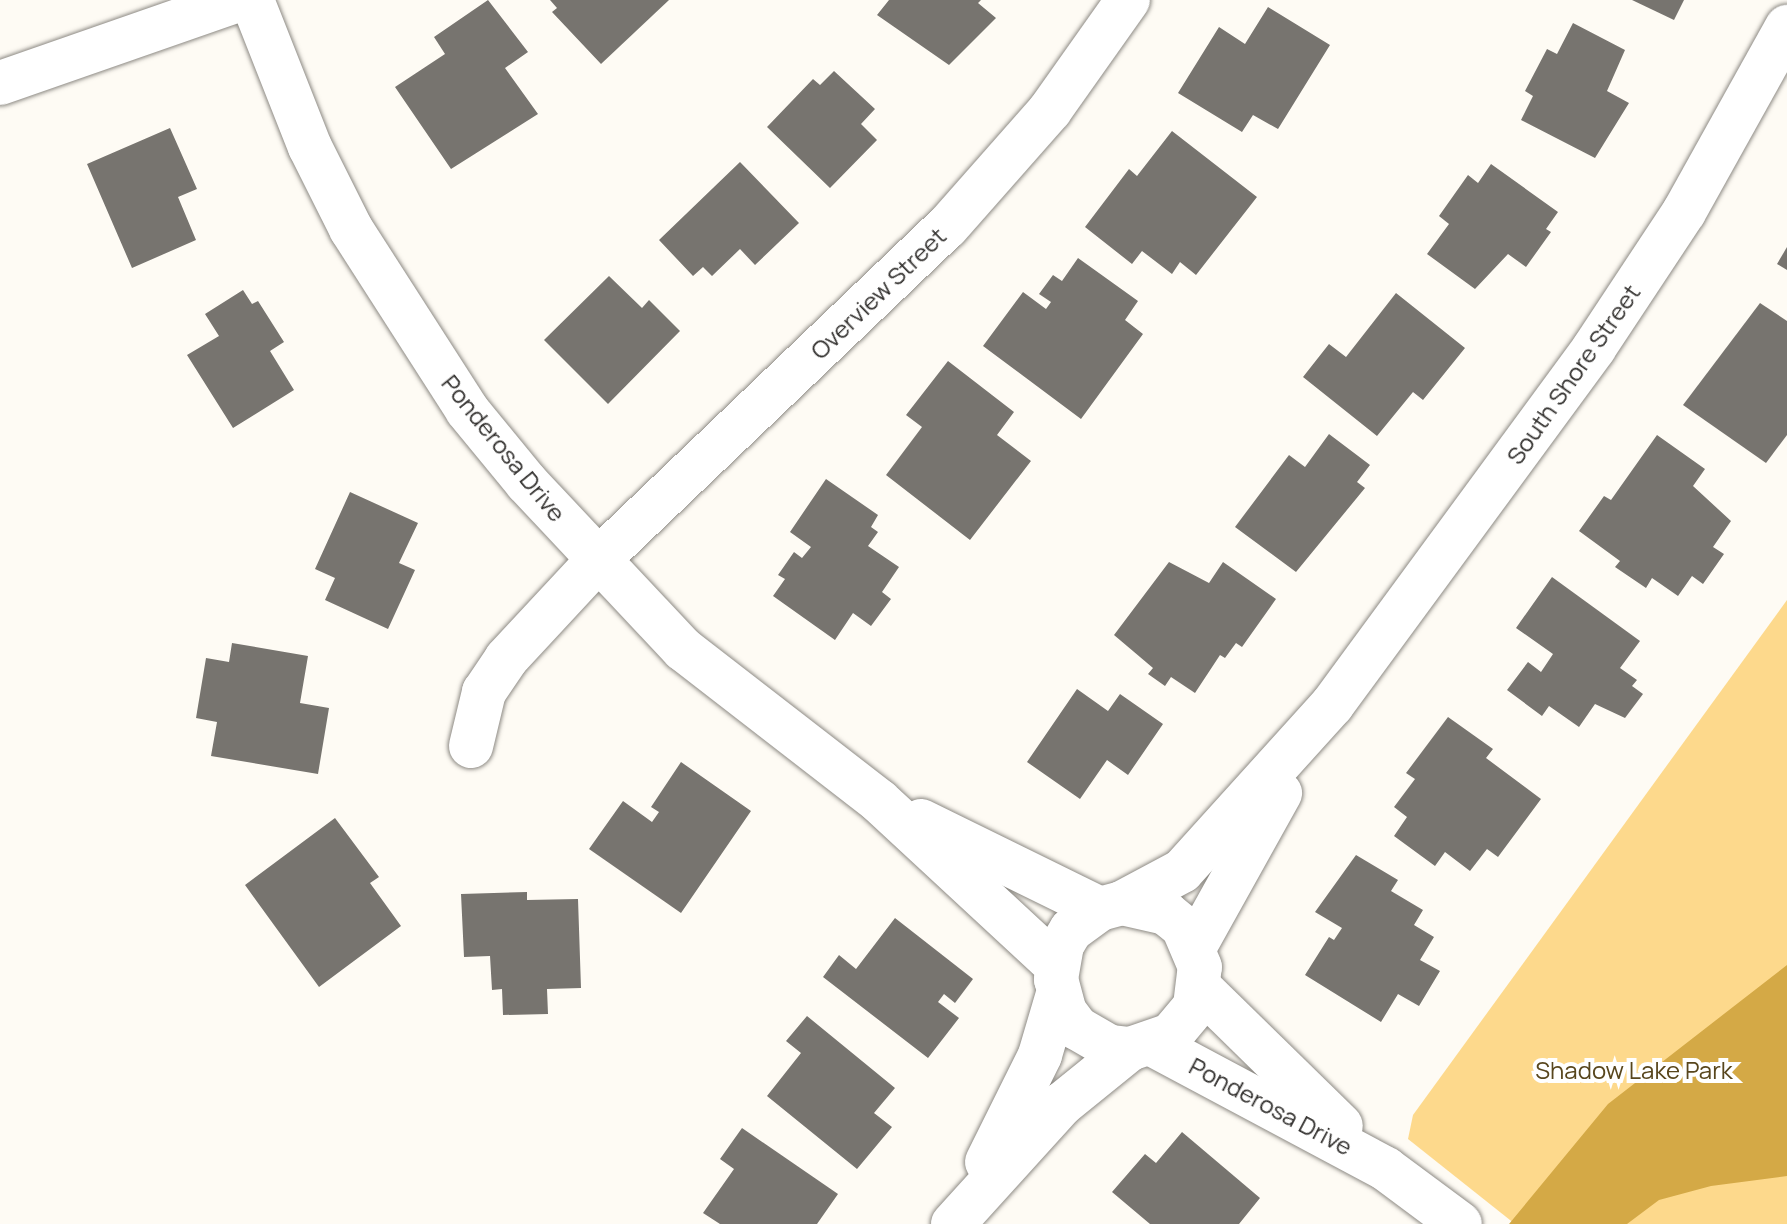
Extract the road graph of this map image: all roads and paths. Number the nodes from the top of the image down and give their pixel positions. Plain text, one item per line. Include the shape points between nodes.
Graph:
1 (239, 0) edge
2 (252, 0) edge
3 (1128, 0) edge
4 (1787, 27) edge
5 (0, 83) edge
6 (598, 560) junction
7 (1332, 705) junction
8 (471, 746) dead end
9 (879, 801) junction
10 (1111, 906) junction
11 (1198, 967) junction
12 (1057, 979) junction
13 (1142, 1047) junction
14 (1386, 1169) junction
15 (956, 1219) edge
16 (1460, 1224) edge

1 - 5 street
2 - 6 street, Ponderosa Drive via 310,147 405,320 467,410
3 - 6 street, Overview Street via 1050,110 947,227
4 - 7 street, South Shore Street via 1684,212 1594,348
6 - 8 street, Overview Street via 506,659 484,692
6 - 9 street, Ponderosa Drive via 683,649
7 - 10 street, South Shore Street via 1182,871
7 - 11 street, South Shore Street
9 - 10 street, Ponderosa Drive
9 - 12 street, Ponderosa Drive
10 - 11 street via 1166,913
10 - 12 street via 1071,930
11 - 13 street via 1185,1022
11 - 14 street, Ponderosa Drive
12 - 13 street via 1077,1028 1110,1047
12 - 15 street via 1034,1069
13 - 14 street, Ponderosa Drive
13 - 15 street via 1062,1104
14 - 16 street, Ponderosa Drive

